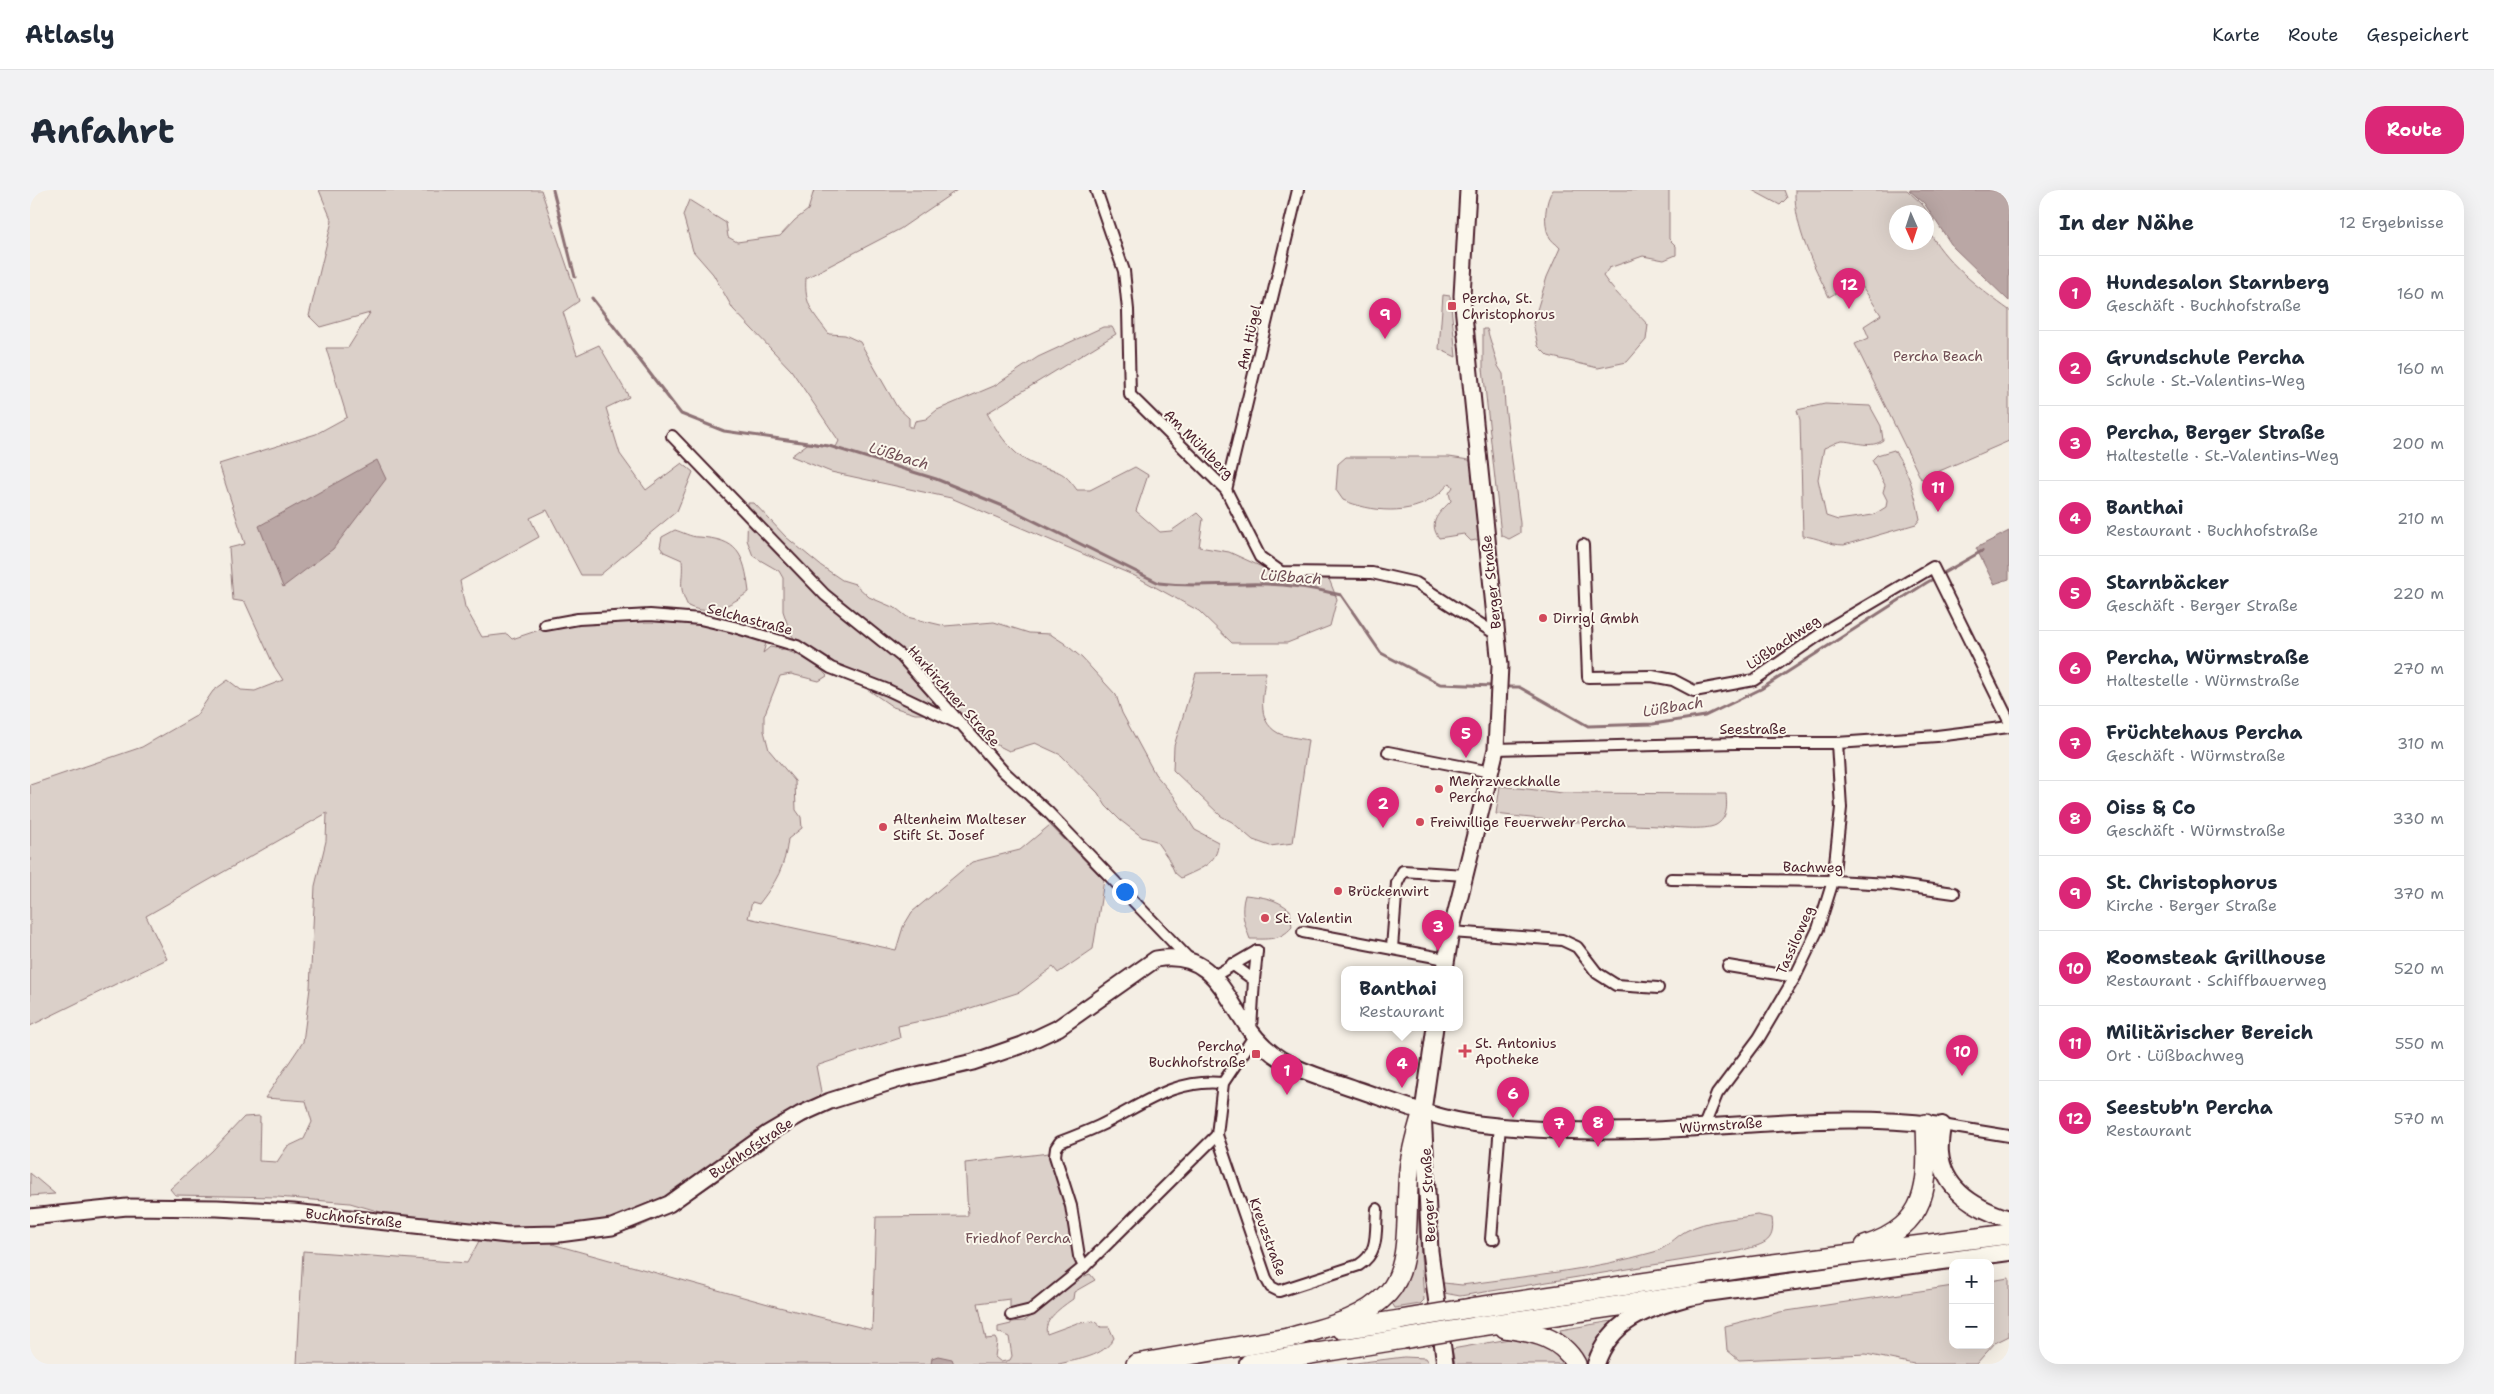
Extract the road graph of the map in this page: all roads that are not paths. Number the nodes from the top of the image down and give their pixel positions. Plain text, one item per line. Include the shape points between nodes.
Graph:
1 (1096, 190) edge
2 (1298, 190) edge
3 (1468, 190) edge
4 (672, 436) dead end
5 (1226, 490) junction
6 (1583, 545) dead end
7 (545, 625) dead end
8 (1496, 634) junction
9 (2009, 721) edge
10 (960, 725) junction
11 (2009, 726) edge
12 (1837, 743) junction
13 (1496, 749) junction
14 (1388, 752) dead end
15 (1491, 772) junction
16 (1465, 875) junction
17 (1671, 879) dead end
18 (1833, 881) junction
19 (1954, 893) dead end
20 (1303, 932) dead end
21 (1451, 932) junction
22 (1392, 948) junction
23 (1189, 960) junction
24 (1232, 964) junction
25 (1445, 964) edge
26 (1728, 966) dead end
27 (1214, 976) junction
28 (1795, 977) junction
29 (1254, 980) junction
30 (1658, 988) dead end
31 (1434, 1031) edge
32 (1253, 1032) junction
33 (1223, 1083) junction
34 (1423, 1111) junction
35 (1934, 1124) junction
36 (1500, 1125) junction
37 (1704, 1126) junction
38 (1217, 1135) junction
39 (2009, 1136) edge
40 (1377, 1209) dead end
41 (30, 1217) edge
42 (2009, 1219) edge
43 (2009, 1234) edge
44 (1494, 1240) dead end
45 (2009, 1252) edge
46 (1830, 1256) junction
47 (1084, 1267) junction
48 (1699, 1294) junction
49 (1011, 1314) dead end
50 (1480, 1326) junction
51 (1288, 1338) junction
52 (1136, 1364) edge
53 (1249, 1364) edge
54 (1444, 1364) edge
55 (1576, 1364) edge
56 (1596, 1364) edge

1 - 5 street, Am Mühlberg via 1124,271 1130,395
2 - 5 street, Am Hügel
3 - 8 main road, Berger Straße via 1462,296
4 - 10 street, Harkirchner Straße via 825,595 902,657
5 - 8 street, Am Mühlberg via 1260,557 1280,572 1372,573 1416,583
6 - 9 street, Lüßbachweg via 1588,677 1652,676 1673,680 1694,691 1754,680 1831,627 1933,567
7 - 10 street, Selchastraße via 578,619 650,615 734,627 797,646 831,668 888,690
8 - 13 main road, Berger Straße via 1500,665
10 - 23 street, Harkirchner Straße
11 - 12 street, Seestraße via 1937,736
12 - 13 street, Seestraße
12 - 18 street, Tassiloweg via 1841,808
13 - 15 main road, Berger Straße
14 - 15 street
15 - 16 main road, Berger Straße
16 - 21 main road, Berger Straße
16 - 22 street via 1403,871 1397,883
17 - 18 street, Bachweg
18 - 19 street, Bachweg via 1890,884
18 - 28 street, Tassiloweg via 1818,929
20 - 22 street
21 - 25 main road, Berger Straße
21 - 30 street via 1562,940 1577,947 1597,972 1616,985
22 - 25 street
23 - 27 main road, Buchhofstraße
23 - 41 main road, Buchhofstraße via 1172,956 1156,959 1058,1028 1022,1045 973,1062 844,1096 809,1111 767,1134 668,1204 612,1227 559,1234 508,1235 293,1212 216,1208 127,1207
24 - 27 street
24 - 29 street
24 - 29 street via 1256,951
26 - 28 street
27 - 32 main road, Buchhofstraße
28 - 37 street, Tassiloweg via 1759,1038 1717,1094
29 - 32 street
31 - 34 main road, Berger Straße
32 - 33 street, Kreuzstraße
32 - 34 main road, Buchhofstraße via 1264,1047 1288,1064
33 - 38 street, Kreuzstraße
33 - 47 street via 1203,1081 1181,1085 1100,1126 1060,1142 1055,1156 1071,1206
34 - 36 main road, Würmstraße via 1476,1124
34 - 51 highway via 1409,1169 1405,1242 1398,1279 1389,1293 1354,1317
34 - 54 main road, Berger Straße via 1430,1251
35 - 37 main road, Würmstraße via 1816,1119
35 - 39 street
35 - 42 main road via 1946,1174 1954,1187 1982,1209
35 - 46 highway via 1926,1184 1909,1221 1875,1243
36 - 37 main road, Würmstraße via 1578,1130
36 - 44 street via 1491,1239
38 - 40 street, Kreuzstraße via 1266,1278 1271,1287 1279,1291 1368,1260 1374,1251
38 - 47 street
43 - 46 highway
45 - 48 main road
46 - 51 highway, bridge
47 - 49 street via 1031,1310
48 - 50 highway
48 - 56 main road via 1627,1321 1606,1341
50 - 53 highway, bridge
50 - 55 highway via 1546,1337 1558,1343
51 - 52 highway

